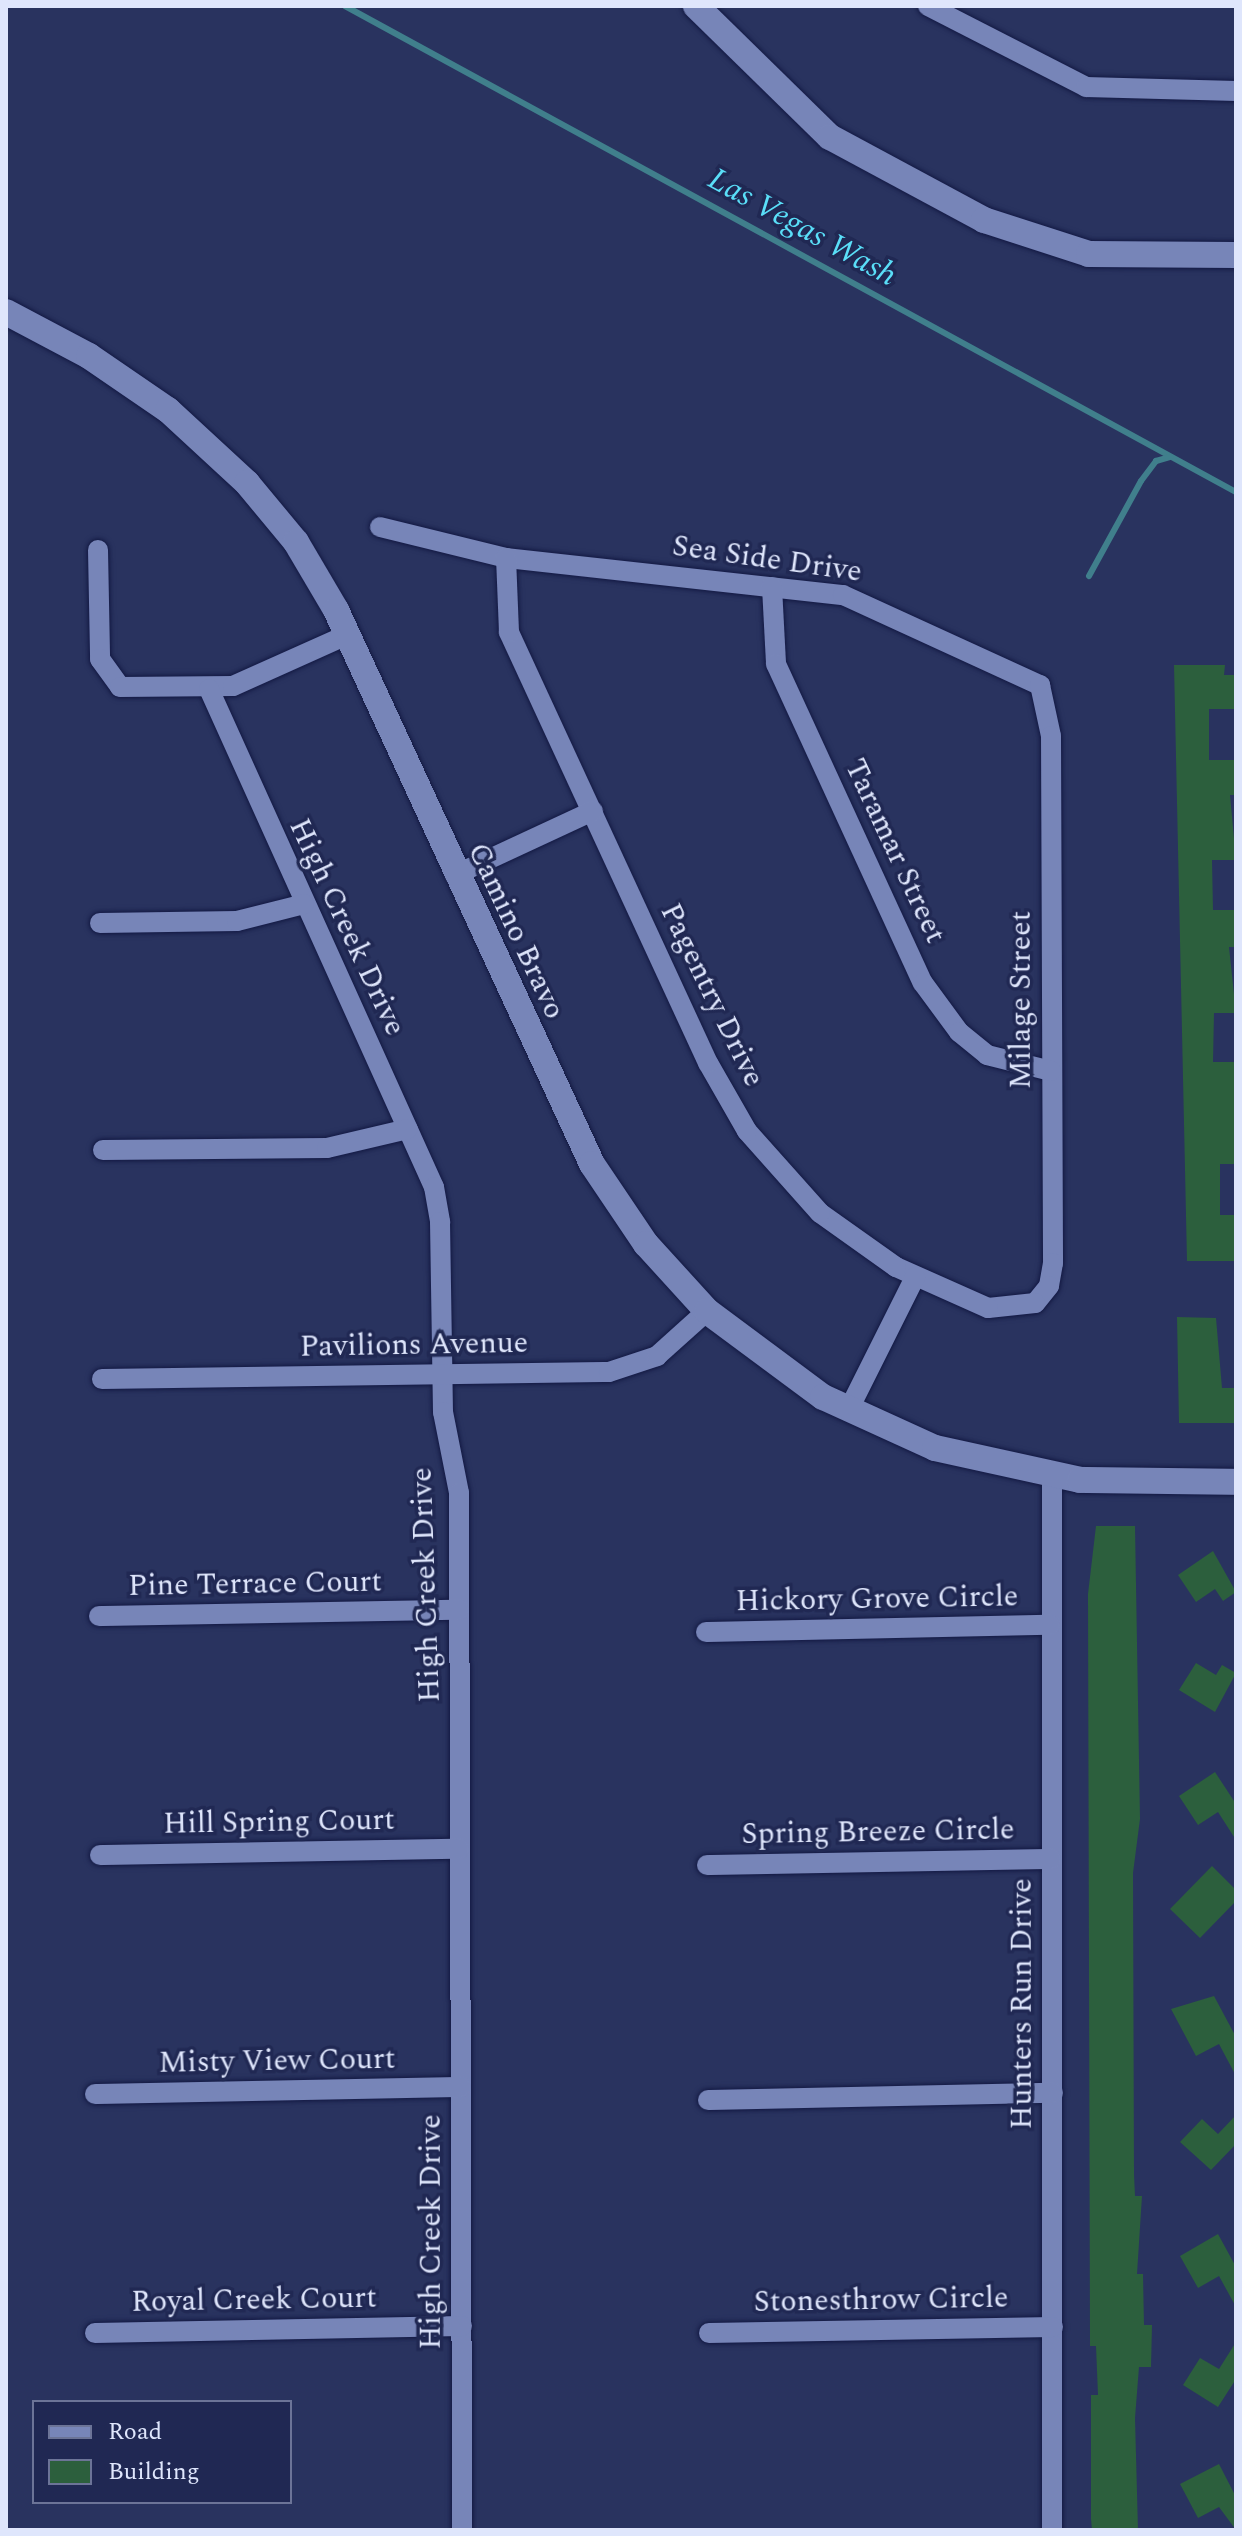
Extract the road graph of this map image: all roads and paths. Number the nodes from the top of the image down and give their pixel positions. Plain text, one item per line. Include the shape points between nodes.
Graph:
1 (696, 6) edge
2 (928, 6) edge
3 (1236, 91) edge
4 (1236, 255) edge
5 (6, 312) edge
6 (380, 527) dead end
7 (98, 550) dead end
8 (506, 558) junction
9 (772, 587) junction
10 (347, 635) junction
11 (209, 689) junction
12 (1044, 693) joint
13 (593, 811) junction
14 (455, 875) junction
15 (304, 904) junction
16 (100, 923) dead end
17 (1051, 1071) junction
18 (408, 1129) junction
19 (103, 1150) dead end
20 (915, 1277) junction
21 (1035, 1303) joint
22 (707, 1311) junction
23 (442, 1375) junction
24 (102, 1379) dead end
25 (848, 1411) junction
26 (1052, 1477) junction
27 (1236, 1482) edge
28 (459, 1610) junction
29 (99, 1616) dead end
30 (1050, 1625) junction
31 (706, 1632) dead end
32 (459, 1849) junction
33 (100, 1855) dead end
34 (1051, 1859) junction
35 (707, 1865) dead end
36 (461, 2087) junction
37 (1053, 2093) junction
38 (95, 2094) dead end
39 (708, 2100) dead end
40 (462, 2326) junction
41 (1053, 2327) junction
42 (95, 2333) dead end
43 (709, 2333) dead end
44 (462, 2530) edge
45 (1052, 2530) edge

1 - 4 street via 830,137 984,220 1089,254
2 - 3 street via 1086,87
5 - 10 street, Camino Bravo via 141,390 220,456 296,542
6 - 8 street, Sea Side Drive
7 - 11 street via 98,646 109,682 145,691
8 - 9 street, Sea Side Drive
8 - 13 street, Pagentry Drive via 509,632
9 - 12 street, Sea Side Drive via 872,603 1026,674
9 - 17 street, Taramar Street via 776,664 923,983 959,1032 987,1055
10 - 11 street via 243,683
10 - 14 street, Camino Bravo
11 - 15 street, High Creek Drive
12 - 17 street, Milage Street
13 - 14 street
13 - 20 street, Pagentry Drive via 712,1071 747,1131 820,1213
14 - 22 street, Camino Bravo via 592,1164 646,1244
15 - 16 street via 237,921
15 - 18 street, High Creek Drive
17 - 21 street, Milage Street via 1052,1275
18 - 19 street via 327,1148
18 - 23 street, High Creek Drive via 440,1222
20 - 21 street, Pagentry Drive via 1000,1310
20 - 25 street
22 - 23 street, Pavilions Avenue via 671,1347 625,1369
22 - 25 street, Camino Bravo
23 - 24 street, Pavilions Avenue
23 - 28 street, High Creek Drive via 459,1493
25 - 26 street, Camino Bravo via 935,1448
26 - 27 street, Camino Bravo
26 - 30 street, Hunters Run Drive
28 - 29 street, Pine Terrace Court
28 - 32 street, High Creek Drive
30 - 31 street, Hickory Grove Circle
30 - 34 street, Hunters Run Drive
32 - 33 street, Hill Spring Court
32 - 36 street, High Creek Drive
34 - 35 street, Spring Breeze Circle
34 - 37 street, Hunters Run Drive
36 - 38 street, Misty View Court
36 - 40 street, High Creek Drive
37 - 39 street
37 - 41 street, Hunters Run Drive
40 - 42 street, Royal Creek Court
40 - 44 street, High Creek Drive
41 - 43 street, Stonesthrow Circle
41 - 45 street, Hunters Run Drive

